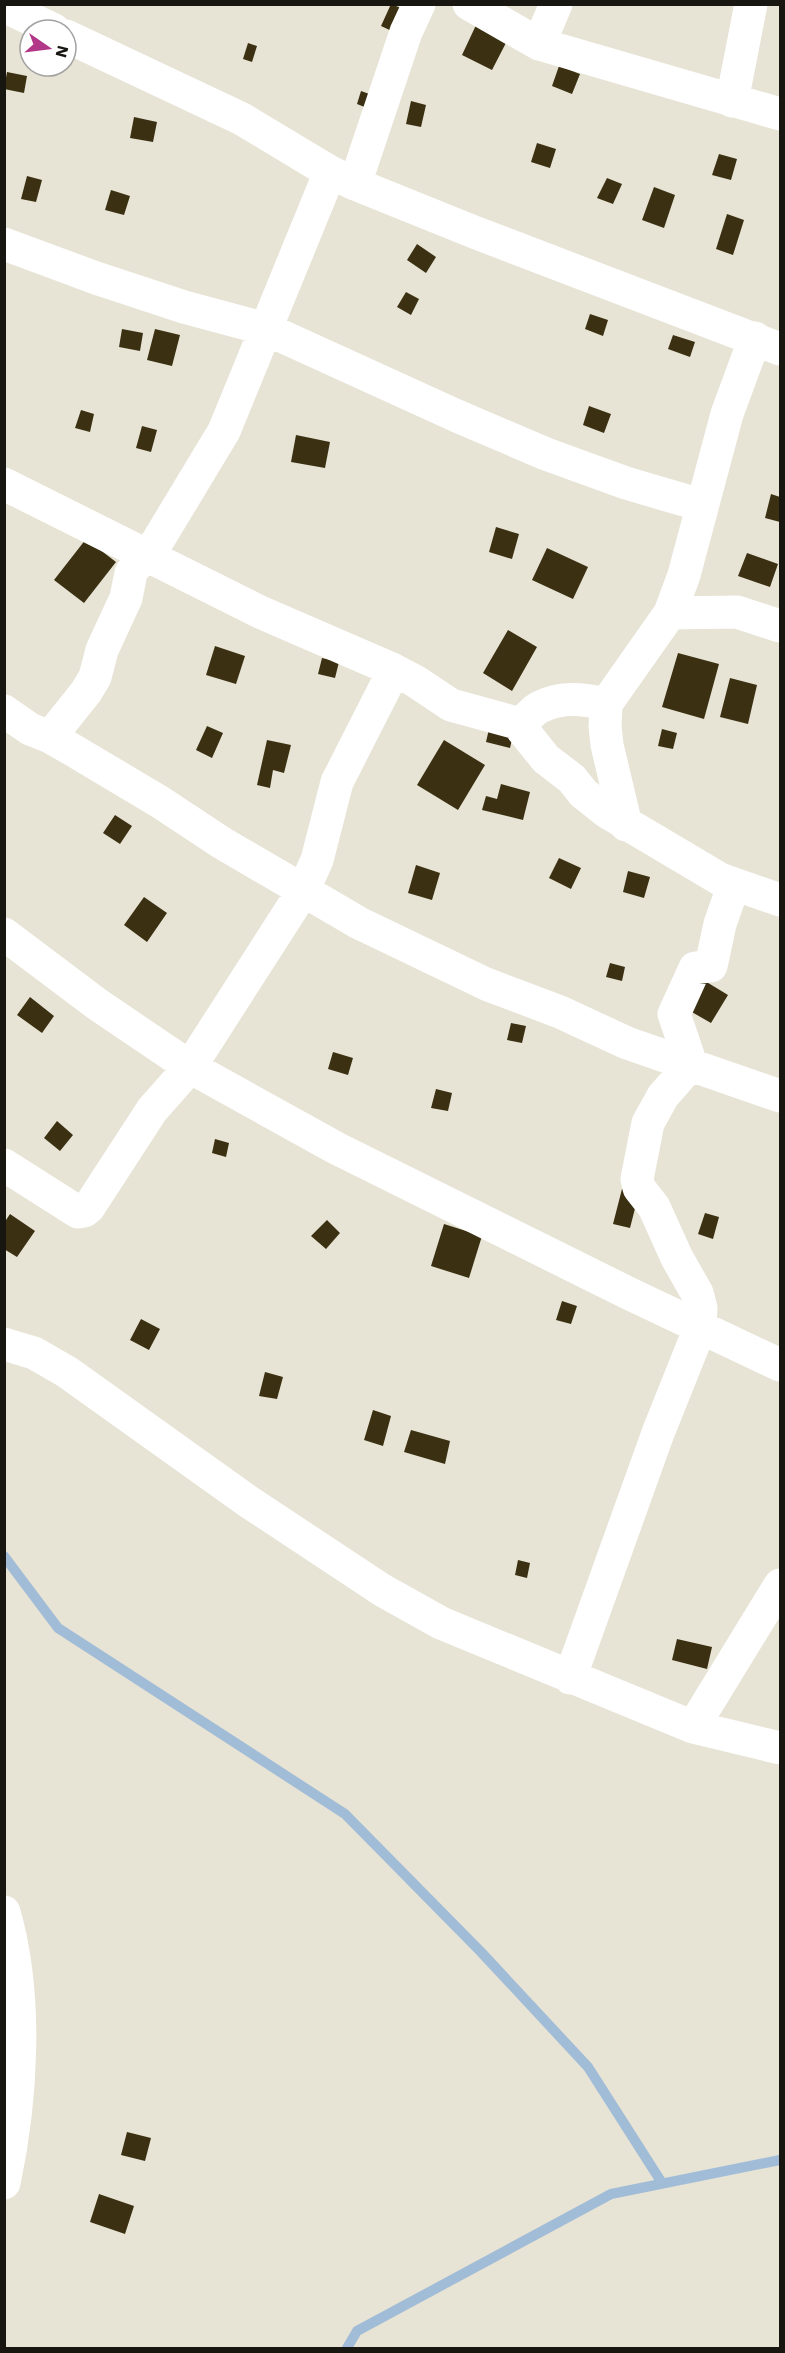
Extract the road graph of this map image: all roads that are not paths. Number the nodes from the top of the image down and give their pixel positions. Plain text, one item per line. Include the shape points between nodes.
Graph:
1 (419, 4) edge
2 (469, 4) edge
3 (556, 4) edge
4 (751, 4) edge
5 (4, 6) edge
6 (29, 18) edge
7 (78, 42) edge
8 (539, 44) junction
9 (732, 101) junction
10 (780, 114) edge
11 (343, 178) junction
12 (4, 244) edge
13 (266, 329) junction
14 (768, 344) edge
15 (4, 484) edge
16 (701, 505) junction
17 (147, 557) junction
18 (670, 613) junction
19 (780, 626) edge
20 (394, 670) junction
21 (606, 704) junction
22 (4, 711) edge
23 (517, 723) junction
24 (50, 736) junction
25 (626, 825) junction
26 (734, 884) junction
27 (303, 891) junction
28 (780, 900) edge
29 (4, 934) edge
30 (691, 1064) junction
31 (190, 1067) junction
32 (780, 1096) edge
33 (4, 1165) edge
34 (700, 1328) junction
35 (4, 1344) edge
36 (780, 1365) edge
37 (780, 1585) edge
38 (570, 1678) junction
39 (693, 1727) junction
40 (780, 1748) edge
41 (4, 1912) edge
42 (6, 2164) edge

1 - 11 street
2 - 8 street
3 - 8 street
4 - 9 street
5 - 6 street
7 - 11 street via 242,119
8 - 9 street
9 - 10 street
11 - 13 street
11 - 14 street
12 - 13 street via 184,307
13 - 16 street via 546,454
13 - 17 street via 224,430
14 - 16 street via 727,414
15 - 17 street
16 - 18 street
17 - 20 street via 260,612
17 - 24 street via 131,573 126,598 102,650 95,676
18 - 19 street via 737,612
18 - 21 street
20 - 23 street via 451,705
20 - 27 street via 337,782 317,860
21 - 23 street via 582,698 560,701 538,708 525,721
21 - 25 street via 607,745
22 - 24 street via 30,729
23 - 25 street via 546,759
24 - 27 street
25 - 26 street
26 - 28 street
26 - 30 street via 711,966 695,968 674,1014
27 - 30 street via 359,923 486,984 561,1012 627,1043
27 - 31 street
29 - 31 street
30 - 32 street
30 - 34 street via 663,1096 648,1123 637,1179 696,1293 701,1308
31 - 33 street via 152,1110 84,1211 78,1212
31 - 34 street via 336,1148
34 - 36 street
34 - 38 street
35 - 38 street via 34,1353 67,1372 249,1502 382,1590 441,1623
37 - 39 street
38 - 39 street
39 - 40 street
41 - 42 street via 19,1988 19,2060

